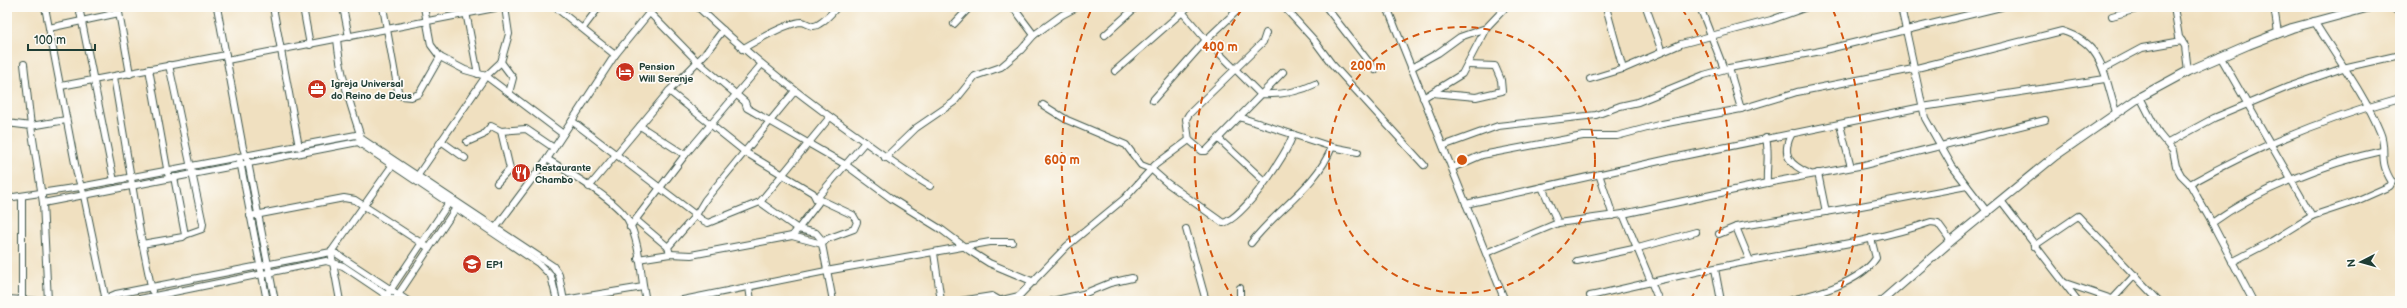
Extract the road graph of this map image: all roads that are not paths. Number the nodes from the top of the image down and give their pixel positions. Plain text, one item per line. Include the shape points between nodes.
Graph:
1 (45, 7) edge
2 (79, 7) edge
3 (217, 7) edge
4 (273, 7) edge
5 (303, 7) edge
6 (343, 7) edge
7 (384, 7) edge
8 (424, 7) edge
9 (464, 7) edge
10 (500, 7) edge
11 (505, 7) edge
12 (555, 7) edge
13 (599, 7) edge
14 (644, 7) edge
15 (654, 7) edge
16 (698, 7) edge
17 (837, 7) edge
18 (970, 7) edge
19 (1078, 7) edge
20 (1136, 7) edge
21 (1178, 7) edge
22 (1188, 7) edge
23 (1242, 7) edge
24 (1284, 7) edge
25 (1326, 7) edge
26 (1386, 7) edge
27 (1505, 7) edge
28 (1606, 7) edge
29 (1646, 7) edge
30 (1700, 7) edge
31 (1807, 7) edge
32 (1901, 7) edge
33 (2002, 7) edge
34 (2144, 7) edge
35 (2174, 7) edge
36 (2274, 7) edge
37 (2370, 7) edge
38 (2391, 7) edge
39 (1017, 8) edge
40 (119, 10) edge
41 (2345, 10) edge
42 (649, 12) junction
43 (1183, 12) junction
44 (2400, 13) edge
45 (466, 15) junction
46 (2112, 16) dead end
47 (82, 20) junction
48 (2314, 21) junction
49 (427, 22) junction
50 (954, 24) dead end
51 (49, 28) junction
52 (583, 28) junction
53 (1486, 28) junction
54 (388, 29) junction
55 (722, 30) junction
56 (1906, 32) junction
57 (1266, 33) dead end
58 (2278, 33) junction
59 (1034, 35) junction
60 (1105, 35) dead end
61 (1710, 35) junction
62 (349, 36) junction
63 (337, 39) junction
64 (1206, 40) junction
65 (2182, 41) junction
66 (310, 44) junction
67 (742, 49) junction
68 (282, 50) junction
69 (1662, 52) junction
70 (615, 55) junction
71 (2400, 55) edge
72 (440, 56) junction
73 (2220, 56) junction
74 (227, 57) junction
75 (501, 62) junction
76 (697, 62) junction
77 (24, 64) dead end
78 (169, 65) junction
79 (761, 65) junction
80 (1468, 65) junction
81 (1411, 68) junction
82 (2103, 68) junction
83 (2343, 68) junction
84 (148, 69) junction
85 (1236, 69) junction
86 (1623, 69) junction
87 (1726, 69) junction
88 (1913, 69) junction
89 (1375, 70) dead end
90 (2188, 70) junction
91 (1115, 71) dead end
92 (1284, 72) dead end
93 (130, 74) junction
94 (478, 74) junction
95 (486, 76) junction
96 (114, 77) junction
97 (1590, 79) dead end
98 (2105, 79) junction
99 (95, 80) junction
100 (1315, 84) dead end
101 (60, 86) junction
102 (669, 91) junction
103 (794, 92) junction
104 (509, 93) junction
105 (735, 93) junction
106 (1432, 93) junction
107 (1260, 94) junction
108 (2140, 97) junction
109 (1423, 98) junction
110 (2400, 98) edge
111 (1153, 100) dead end
112 (2246, 104) junction
113 (1043, 105) dead end
114 (1922, 107) junction
115 (2368, 107) junction
116 (1741, 109) junction
117 (2116, 112) junction
118 (830, 117) junction
119 (1239, 117) junction
120 (66, 120) junction
121 (2045, 120) dead end
122 (572, 121) junction
123 (769, 122) junction
124 (7, 123) edge
125 (710, 125) junction
126 (1840, 125) junction
127 (31, 126) junction
128 (640, 126) junction
129 (501, 132) junction
130 (1792, 133) junction
131 (563, 134) junction
132 (1293, 134) junction
133 (361, 137) junction
134 (1766, 138) junction
135 (1219, 139) junction
136 (1189, 140) junction
137 (441, 141) junction
138 (334, 142) junction
139 (467, 142) dead end
140 (865, 142) junction
141 (2168, 143) junction
142 (808, 144) junction
143 (2270, 144) junction
144 (299, 145) junction
145 (1332, 146) junction
146 (1443, 146) junction
147 (1939, 146) junction
148 (554, 148) junction
149 (2382, 151) junction
150 (300, 152) junction
151 (745, 152) junction
152 (1358, 152) dead end
153 (617, 154) junction
154 (243, 155) junction
155 (685, 155) junction
156 (465, 158) dead end
157 (885, 158) junction
158 (547, 159) junction
159 (248, 162) junction
160 (394, 163) junction
161 (240, 164) junction
162 (846, 165) junction
163 (1424, 165) dead end
164 (190, 166) junction
165 (1851, 167) junction
166 (1452, 168) junction
167 (1151, 169) junction
168 (168, 170) junction
169 (1818, 173) junction
170 (192, 174) junction
171 (1599, 174) junction
172 (1810, 174) junction
173 (418, 175) junction
174 (784, 175) junction
175 (132, 177) junction
176 (172, 178) junction
177 (114, 180) junction
178 (1264, 181) junction
179 (2291, 181) junction
180 (497, 183) dead end
181 (1767, 183) junction
182 (2190, 184) junction
183 (132, 186) junction
184 (930, 186) dead end
185 (1966, 186) junction
186 (80, 187) junction
187 (589, 187) junction
188 (661, 187) junction
189 (1542, 187) junction
190 (42, 194) junction
191 (22, 196) junction
192 (84, 196) junction
193 (7, 198) edge
194 (452, 198) junction
195 (817, 198) junction
196 (460, 202) junction
197 (760, 202) junction
198 (2002, 202) junction
199 (43, 203) junction
200 (448, 204) junction
201 (1466, 204) junction
202 (363, 205) junction
203 (456, 209) junction
204 (1826, 212) junction
205 (1988, 212) junction
206 (1623, 214) junction
207 (258, 215) junction
208 (696, 215) junction
209 (250, 216) junction
210 (1614, 216) junction
211 (2312, 216) junction
212 (636, 220) junction
213 (1558, 223) junction
214 (2212, 223) junction
215 (630, 227) junction
216 (1736, 227) junction
217 (798, 229) junction
218 (1186, 229) dead end
219 (494, 230) junction
220 (1696, 232) dead end
221 (185, 234) junction
222 (1719, 234) dead end
223 (792, 236) junction
224 (1871, 238) junction
225 (1951, 241) junction
226 (1012, 242) dead end
227 (422, 243) junction
228 (1251, 243) dead end
229 (142, 244) junction
230 (822, 244) junction
231 (2034, 246) junction
232 (668, 247) junction
233 (429, 248) junction
234 (964, 248) junction
235 (1638, 248) junction
236 (331, 252) junction
237 (934, 253) junction
238 (1486, 253) junction
239 (670, 254) junction
240 (638, 258) junction
241 (332, 261) junction
242 (1577, 261) dead end
243 (1750, 261) junction
244 (2232, 262) junction
245 (268, 265) junction
246 (260, 266) junction
247 (1715, 269) junction
248 (826, 271) junction
249 (269, 272) junction
250 (219, 274) junction
251 (262, 274) junction
252 (2135, 275) junction
253 (1132, 278) dead end
254 (1034, 282) junction
255 (2063, 282) junction
256 (221, 283) junction
257 (1652, 284) junction
258 (749, 286) junction
259 (151, 288) junction
260 (643, 288) junction
261 (1240, 288) dead end
262 (391, 289) junction
263 (398, 294) junction
264 (387, 295) junction
265 (1590, 296) dead end
266 (153, 297) junction
267 (1811, 298) edge
268 (7, 299) edge
269 (2114, 299) edge
270 (22, 300) edge
271 (104, 300) edge
272 (995, 300) edge
273 (1009, 300) edge
274 (38, 301) edge
275 (48, 301) edge
276 (130, 301) edge
277 (267, 301) edge
278 (275, 301) edge
279 (340, 301) edge
280 (383, 301) edge
281 (394, 301) edge
282 (408, 301) edge
283 (557, 301) edge
284 (564, 301) edge
285 (646, 301) edge
286 (678, 301) edge
287 (751, 301) edge
288 (833, 301) edge
289 (942, 301) edge
290 (960, 301) edge
291 (1052, 301) edge
292 (1206, 301) edge
293 (1240, 301) edge
294 (1505, 301) edge
295 (1659, 301) edge
296 (1721, 301) edge
297 (1788, 301) edge
298 (1882, 301) edge
299 (2078, 301) edge
300 (2159, 301) edge
301 (2253, 301) edge

1 - 51 street
2 - 47 street
3 - 74 street
4 - 68 street
5 - 66 street
6 - 62 street
7 - 54 street
8 - 49 street
9 - 45 street
10 - 45 street
11 - 75 street via 509,34
12 - 52 street
13 - 52 street
14 - 42 street
15 - 42 street
16 - 55 street
17 - 67 street via 819,25 812,26 802,22 765,36
18 - 50 street
19 - 59 street
20 - 60 street
21 - 43 street
22 - 43 street
23 - 64 street
24 - 163 street via 1335,68
25 - 89 street
26 - 81 street
27 - 53 street
28 - 86 street
29 - 69 street
30 - 61 street
31 - 61 street via 1771,20
32 - 56 street
33 - 56 street
34 - 46 street
35 - 65 street via 2179,37
36 - 58 street
37 - 41 main road
38 - 44 street
39 - 59 street
40 - 47 street
40 - 93 street
41 - 48 main road
42 - 70 street
42 - 76 street
43 - 64 street
43 - 91 street
45 - 49 street
45 - 94 street
47 - 51 street
47 - 99 street
48 - 58 main road
48 - 83 street
49 - 54 street
49 - 72 street via 431,45
51 - 101 street
52 - 70 street
53 - 80 street
53 - 81 street via 1460,37
54 - 62 street
54 - 72 street via 401,96 411,97 418,94
55 - 67 street
55 - 76 street
56 - 87 street
56 - 88 street
57 - 85 street via 1263,42
58 - 73 main road
59 - 157 street via 1001,67 975,76 954,102 916,128
61 - 69 street
61 - 87 street
62 - 63 street
63 - 66 street
63 - 133 street via 339,63
64 - 85 street
64 - 111 street
65 - 82 street via 2142,48
65 - 90 street
66 - 68 street
67 - 79 street
68 - 74 street
68 - 144 street
69 - 86 street
70 - 122 street
71 - 83 street
72 - 94 street via 453,65
73 - 90 main road
73 - 112 street
74 - 78 street
74 - 154 street
75 - 95 street
75 - 104 street via 513,78
76 - 102 street
76 - 105 street
77 - 127 street
78 - 84 street
78 - 164 street
79 - 103 street
79 - 105 street
80 - 106 street via 1451,82
80 - 106 street via 1495,66 1501,80 1502,91 1476,97
81 - 109 street
82 - 88 street via 2096,53 2088,45 2073,34 2062,30
82 - 98 street
83 - 112 street
83 - 115 street
84 - 93 street
84 - 168 street
85 - 107 street
85 - 136 street via 1189,114 1186,119
86 - 97 street
87 - 116 street
87 - 146 street via 1596,115 1498,126
88 - 114 street
88 - 116 street via 1797,92
90 - 108 main road
92 - 107 street
93 - 96 street
94 - 95 street
95 - 104 street
95 - 137 street
96 - 99 street
96 - 175 street
98 - 114 street
98 - 117 street
99 - 101 street
99 - 177 street
100 - 107 street via 1304,90 1284,94
101 - 120 street
102 - 125 street
102 - 128 street
103 - 118 street
103 - 123 street
104 - 131 street
105 - 123 street via 745,102 747,108
105 - 125 street
106 - 109 street
107 - 119 street
108 - 117 main road
108 - 141 street via 2160,134
109 - 146 street
110 - 115 street
112 - 141 street
112 - 143 street
113 - 167 street via 1067,120 1126,145 1135,159 1147,169
114 - 126 street
114 - 147 street
115 - 143 street
115 - 149 street via 2381,132
116 - 166 street via 1662,124 1618,136 1583,136 1482,155
117 - 198 main road via 2055,156
118 - 140 street
118 - 142 street
119 - 132 street
119 - 135 street
120 - 127 street
120 - 186 street
121 - 147 street
122 - 131 street
122 - 153 street
123 - 142 street
123 - 151 street
124 - 127 street
125 - 151 street
125 - 155 street
126 - 130 street
126 - 165 street
127 - 190 street
128 - 153 street
128 - 155 street
129 - 139 street via 490,126 483,135
129 - 148 street via 526,129
129 - 180 street via 510,169
130 - 134 street
130 - 172 street via 1787,146 1790,162 1794,167
131 - 148 street
132 - 145 street
132 - 178 street via 1282,157
133 - 138 street via 356,135
133 - 160 street
134 - 171 street
134 - 181 street via 1770,156 1766,169
135 - 136 street via 1204,152
135 - 178 street
136 - 167 street
137 - 156 street
137 - 173 street
138 - 144 street
138 - 150 street
138 - 160 street via 358,142
140 - 157 street
140 - 162 street
141 - 182 street via 2174,151 2176,166
142 - 162 street
142 - 174 street
143 - 179 street
143 - 182 street via 2231,161
144 - 150 street
144 - 154 street
145 - 152 street
145 - 228 street via 1319,173 1264,226
146 - 166 street
147 - 165 street
147 - 185 street
148 - 158 street
149 - 179 street via 2339,161
149 - 211 street via 2384,167 2392,182 2390,186 2354,202
150 - 159 street
151 - 174 street
151 - 208 street via 705,200
153 - 187 street
153 - 188 street
154 - 159 street
154 - 161 street
154 - 164 street
155 - 188 street
157 - 184 street
158 - 187 street
158 - 219 street
159 - 161 street
159 - 207 street
160 - 173 street
160 - 200 street
160 - 202 street
161 - 170 street
161 - 209 street
162 - 195 street
162 - 234 street via 910,212 942,230
164 - 168 street
164 - 170 street
165 - 169 street
166 - 201 street
167 - 178 street via 1223,223 1251,200
167 - 254 street via 1125,198 1067,246
168 - 175 street
168 - 176 street
169 - 172 street
169 - 204 street
170 - 176 street
170 - 221 street via 203,224 202,229
171 - 189 street
171 - 210 street
172 - 181 street
173 - 194 street
174 - 195 street
174 - 197 street
175 - 177 street
175 - 183 street
176 - 183 street
176 - 221 street
177 - 186 street
179 - 211 street
179 - 214 street via 2242,204
181 - 206 street
182 - 214 street
183 - 192 street
183 - 229 street
185 - 204 street
185 - 205 street
186 - 190 street
186 - 192 street
187 - 215 street via 620,210
188 - 208 street
188 - 212 street
189 - 201 street
189 - 213 street
190 - 191 street
190 - 199 street
191 - 193 street
191 - 270 street
192 - 199 street
192 - 271 street
194 - 196 street
194 - 200 street
195 - 217 street via 818,203
195 - 230 street via 853,215 857,222 854,229 827,238
196 - 203 street
196 - 219 street
197 - 208 street via 708,223
197 - 217 street
198 - 205 main road
198 - 231 street
199 - 275 street
200 - 203 street
200 - 227 street
201 - 238 street
202 - 207 street via 344,198
202 - 227 street
202 - 236 street
203 - 219 street
203 - 233 street
204 - 216 street
205 - 225 main road
206 - 210 street
206 - 235 street
207 - 209 street
207 - 245 street
208 - 232 street
209 - 246 street
210 - 213 street
211 - 244 street
212 - 215 street
212 - 232 street
213 - 238 street
214 - 244 street
215 - 240 street
216 - 222 street
216 - 243 street
217 - 223 street
217 - 230 street via 816,233
218 - 292 street
219 - 283 street via 546,270 551,276
219 - 284 street via 556,269
220 - 235 street
221 - 229 street via 183,237
223 - 230 street
223 - 239 street via 691,255
224 - 225 street via 1935,222
224 - 243 street via 1814,251
224 - 267 street via 1876,258 1867,270
225 - 298 main road
226 - 234 street via 990,242
227 - 233 street
227 - 262 street
229 - 259 street
230 - 248 street
231 - 252 street via 2078,216
231 - 255 street
232 - 239 street
233 - 263 street
234 - 237 street
234 - 254 street via 989,263
235 - 242 street
235 - 257 street
236 - 241 street
236 - 245 street
236 - 262 street
237 - 248 street
237 - 289 street
238 - 294 street
239 - 240 street
240 - 260 street
241 - 249 street
241 - 264 street
241 - 279 street
243 - 247 street
244 - 301 street
245 - 246 street
245 - 249 street
246 - 250 street
246 - 251 street
247 - 257 street
247 - 296 street
248 - 258 street
248 - 288 street
249 - 251 street
249 - 278 street
250 - 256 street
250 - 259 street
251 - 256 street
251 - 277 street
252 - 269 street
252 - 300 street
253 - 291 street
254 - 273 street via 1019,296
255 - 269 street
255 - 299 street
256 - 266 street
257 - 265 street
257 - 295 street
258 - 286 street
258 - 287 street
259 - 266 street
259 - 271 street
260 - 284 street
260 - 285 street
261 - 293 street
262 - 263 street
262 - 264 street
263 - 281 street
263 - 282 street
264 - 280 street
264 - 281 street
266 - 276 street
267 - 297 street
268 - 270 street
270 - 274 street
272 - 273 street
272 - 290 street

